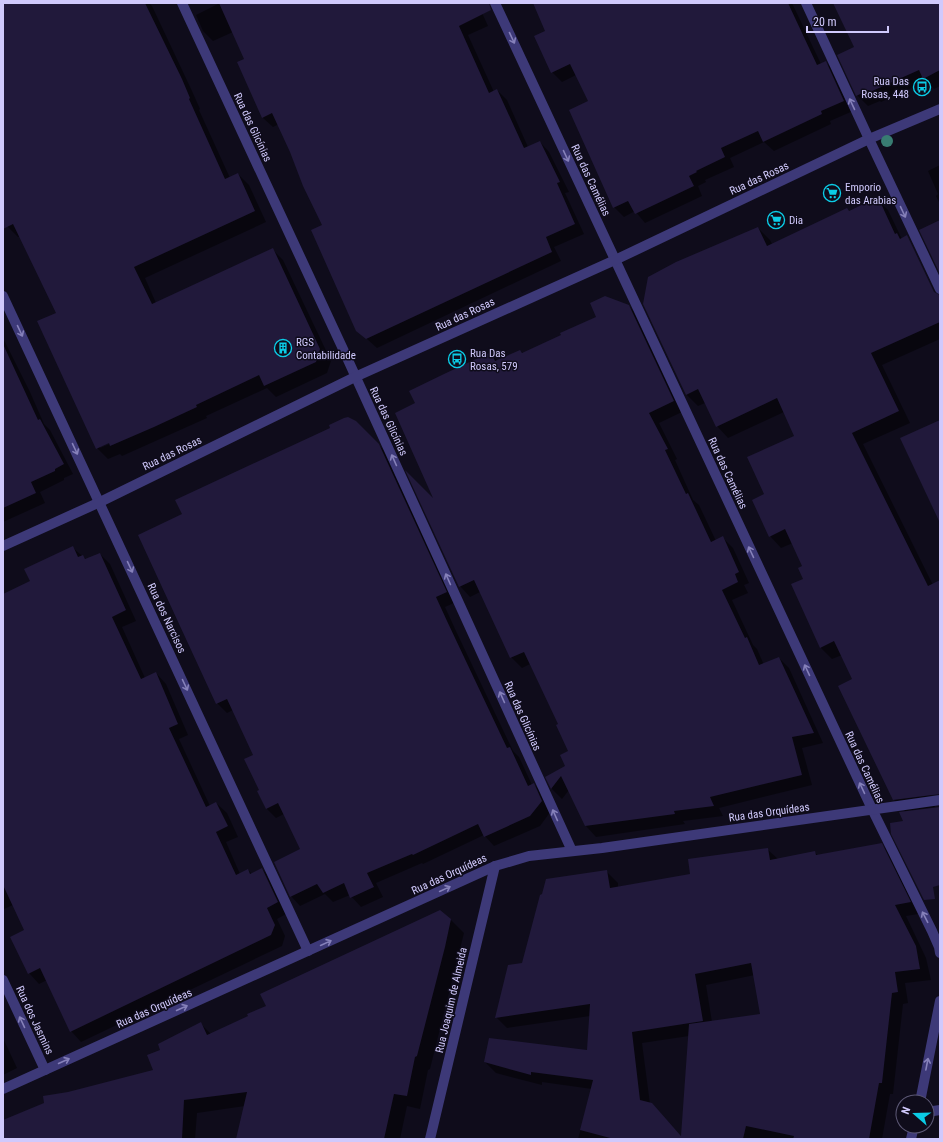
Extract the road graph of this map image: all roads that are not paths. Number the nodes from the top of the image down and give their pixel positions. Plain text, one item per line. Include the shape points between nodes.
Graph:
1 (182, 3) edge
2 (495, 3) edge
3 (806, 3) edge
4 (940, 109) edge
5 (868, 139) junction
6 (615, 260) junction
7 (940, 289) edge
8 (3, 296) edge
9 (355, 376) junction
10 (100, 502) junction
11 (3, 546) edge
12 (940, 800) edge
13 (872, 810) junction
14 (572, 851) junction
15 (495, 866) junction
16 (308, 951) junction
17 (940, 953) edge
18 (3, 980) edge
19 (940, 1001) edge
20 (45, 1070) junction
21 (3, 1089) edge
22 (922, 1094) edge
23 (430, 1139) edge

1 - 9 street, Rua das Glicínias
2 -> 6 street, Rua das Camélias
5 -> 3 street
4 - 5 street, Rua das Rosas
5 - 6 street, Rua das Rosas
5 -> 7 street
6 - 9 street, Rua das Rosas
13 -> 6 street, Rua das Camélias
8 -> 10 street, Rua dos Narcisos
9 - 10 street, Rua das Rosas
14 -> 9 street, Rua das Glicínias
10 - 11 street, Rua das Rosas
10 -> 16 street, Rua dos Narcisos
12 - 13 street, Rua das Orquídeas
13 - 14 street, Rua das Orquídeas
17 -> 13 street, Rua das Camélias via 932,931
14 - 15 street, Rua das Orquídeas via 529,856
16 -> 15 street, Rua das Orquídeas
15 - 23 street, Rua Joaquim de Almeida
20 -> 16 street, Rua das Orquídeas
20 -> 18 street, Rua dos Jasmins
22 -> 19 street
20 - 21 street, Rua das Orquídeas

